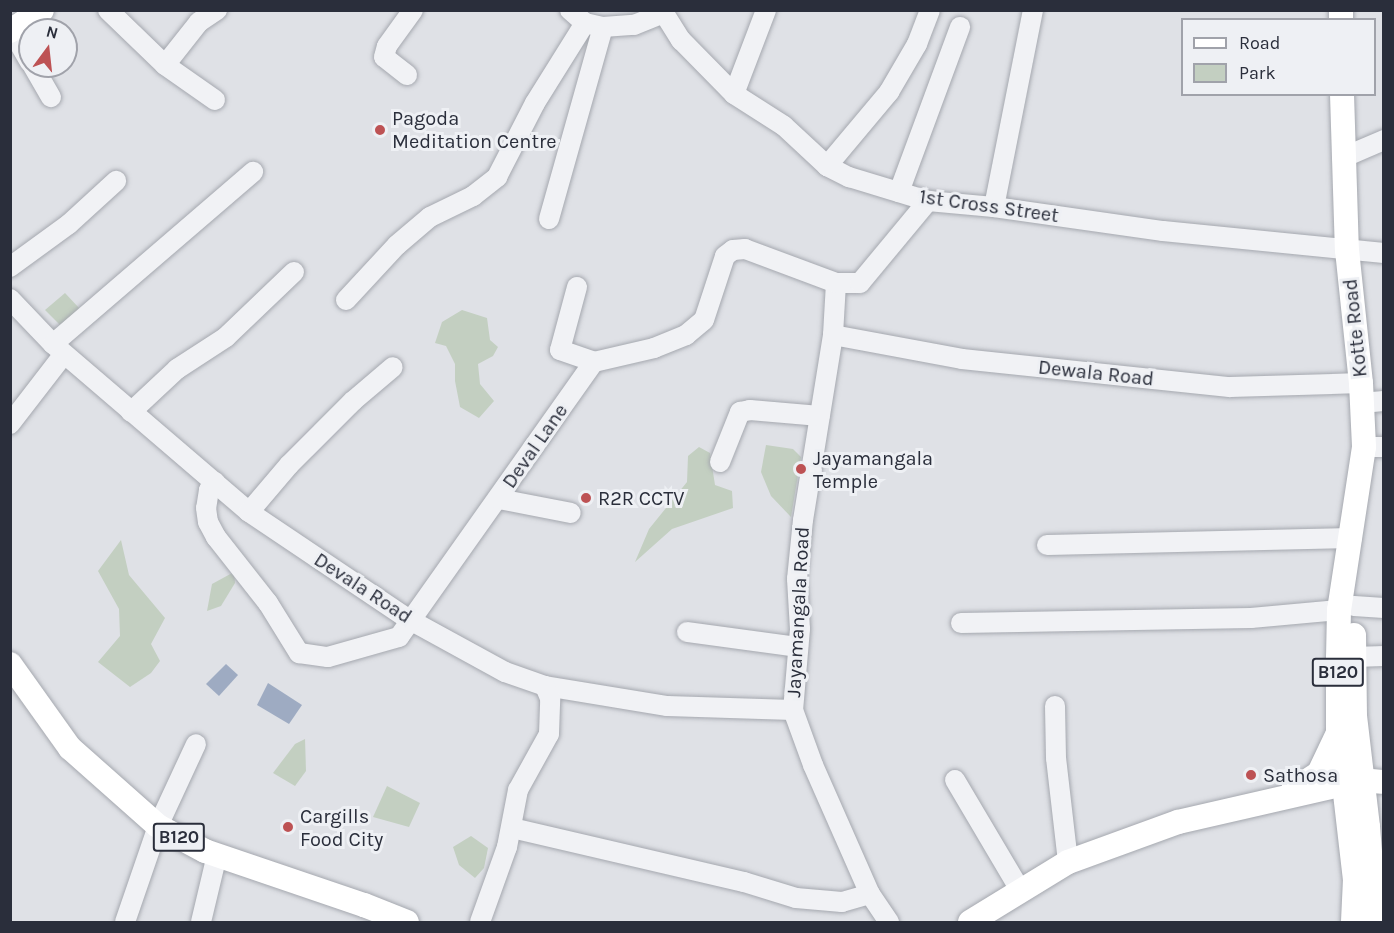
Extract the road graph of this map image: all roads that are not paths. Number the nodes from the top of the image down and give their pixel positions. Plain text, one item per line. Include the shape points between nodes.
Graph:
1 (108, 10) edge
2 (217, 10) edge
3 (413, 10) edge
4 (766, 10) edge
5 (930, 10) edge
6 (1033, 10) edge
7 (38, 12) edge
8 (663, 12) edge
9 (586, 20) edge
10 (960, 27) dead end
11 (11, 31) edge
12 (165, 65) junction
13 (407, 75) dead end
14 (40, 78) edge
15 (734, 94) junction
16 (1342, 96) edge
17 (51, 97) dead end
18 (215, 100) dead end
19 (1383, 140) edge
20 (1342, 158) junction
21 (827, 166) junction
22 (253, 172) dead end
23 (116, 181) dead end
24 (899, 192) junction
25 (928, 201) junction
26 (994, 207) junction
27 (549, 219) dead end
28 (1347, 250) junction
29 (1383, 253) edge
30 (10, 267) edge
31 (294, 272) dead end
32 (836, 284) junction
33 (577, 287) dead end
34 (10, 299) edge
35 (346, 300) dead end
36 (833, 335) junction
37 (58, 349) junction
38 (594, 362) junction
39 (393, 367) dead end
40 (1369, 396) edge
41 (131, 412) junction
42 (820, 416) junction
43 (10, 424) edge
44 (1373, 447) edge
45 (720, 462) dead end
46 (214, 482) junction
47 (499, 498) junction
48 (249, 512) junction
49 (571, 513) dead end
50 (1047, 545) dead end
51 (1350, 550) junction
52 (1346, 608) junction
53 (1383, 608) edge
54 (410, 620) junction
55 (961, 623) dead end
56 (687, 632) dead end
57 (798, 647) junction
58 (1383, 656) edge
59 (1354, 657) junction
60 (14, 679) edge
61 (545, 686) junction
62 (1055, 706) dead end
63 (793, 710) junction
64 (1338, 733) junction
65 (196, 744) dead end
66 (956, 780) dead end
67 (1364, 786) edge
68 (1283, 796) junction
69 (158, 826) junction
70 (512, 828) junction
71 (1149, 834) junction
72 (217, 855) junction
73 (1068, 862) junction
74 (1020, 890) junction
75 (1378, 890) edge
76 (870, 894) junction
77 (125, 922) edge
78 (201, 922) edge
79 (407, 922) edge
80 (480, 922) edge
81 (889, 922) edge
82 (970, 922) edge
83 (1367, 922) edge

1 - 12 street
2 - 12 street via 199,22
3 - 13 street via 387,46 384,57
4 - 15 street
5 - 21 street via 889,92
6 - 26 street
7 - 11 main road
8 - 9 street via 634,25
8 - 15 street, 1st Cross Street via 681,40
9 - 27 street
9 - 35 street via 535,103 497,177 473,196 430,218 397,245
10 - 24 street
12 - 18 street
14 - 17 street
15 - 21 street, 1st Cross Street via 784,126
16 - 20 main road, Kotte Road / B120
19 - 20 street
20 - 28 main road, Kotte Road / B120
21 - 24 street, 1st Cross Street
22 - 37 street
23 - 30 street via 69,224
24 - 25 street, 1st Cross Street
25 - 26 street, 1st Cross Street
25 - 32 street via 860,283
26 - 28 street, 1st Cross Street via 1163,231
28 - 29 street, 1st Cross Street
28 - 40 main road, Kotte Road / B120
31 - 41 street via 226,337 177,369
32 - 36 street, Jayamangala Road
32 - 38 street via 745,249 733,250 725,256 704,320 686,335 654,348
33 - 38 street via 560,350
34 - 37 street, Devala Road
36 - 40 street, Dewala Road via 962,359 1230,387
36 - 42 street, Jayamangala Road
37 - 41 street, Devala Road
37 - 43 street
38 - 47 street, Deval Lane
39 - 48 street via 297,457
40 - 44 main road, Kotte Road / B120
41 - 46 street, Devala Road
42 - 45 street via 740,412
42 - 57 street, Jayamangala Road via 797,579
44 - 51 main road, Kotte Road / B120
46 - 48 street, Devala Road
46 - 54 street, Deval Lane via 206,508 208,522 268,603 299,653 328,657 399,637
47 - 49 street
47 - 54 street, Deval Lane
48 - 54 street, Devala Road
50 - 51 street
51 - 52 main road, Kotte Road / B120
52 - 53 street
52 - 55 street via 1251,618
52 - 59 main road, Kotte Road / B120
52 - 64 main road, Kotte Road / B120
54 - 61 street, Devala Road via 505,672
56 - 57 street
57 - 63 street, Jayamangala Road
58 - 59 street
59 - 67 main road, Kotte Road / B120 via 1355,716
60 - 69 main road, B120 via 69,748
61 - 63 street, Devala Road via 667,706
61 - 70 street via 550,698 549,734 518,790
62 - 73 street via 1056,758
63 - 76 street, Jayamangala Road
64 - 67 main road, Kotte Road / B120
64 - 68 main road via 1319,773
65 - 69 street
66 - 74 street
67 - 68 main road
67 - 71 main road via 1179,833
67 - 75 main road
67 - 83 main road via 1355,879
68 - 71 main road via 1178,822
69 - 72 main road, B120
69 - 77 street
70 - 76 street via 744,882 796,898 842,902
70 - 80 street
71 - 73 main road
72 - 78 street
72 - 79 main road, B120
73 - 74 main road
74 - 82 main road
75 - 83 main road
76 - 81 street, Jayamangala Road

